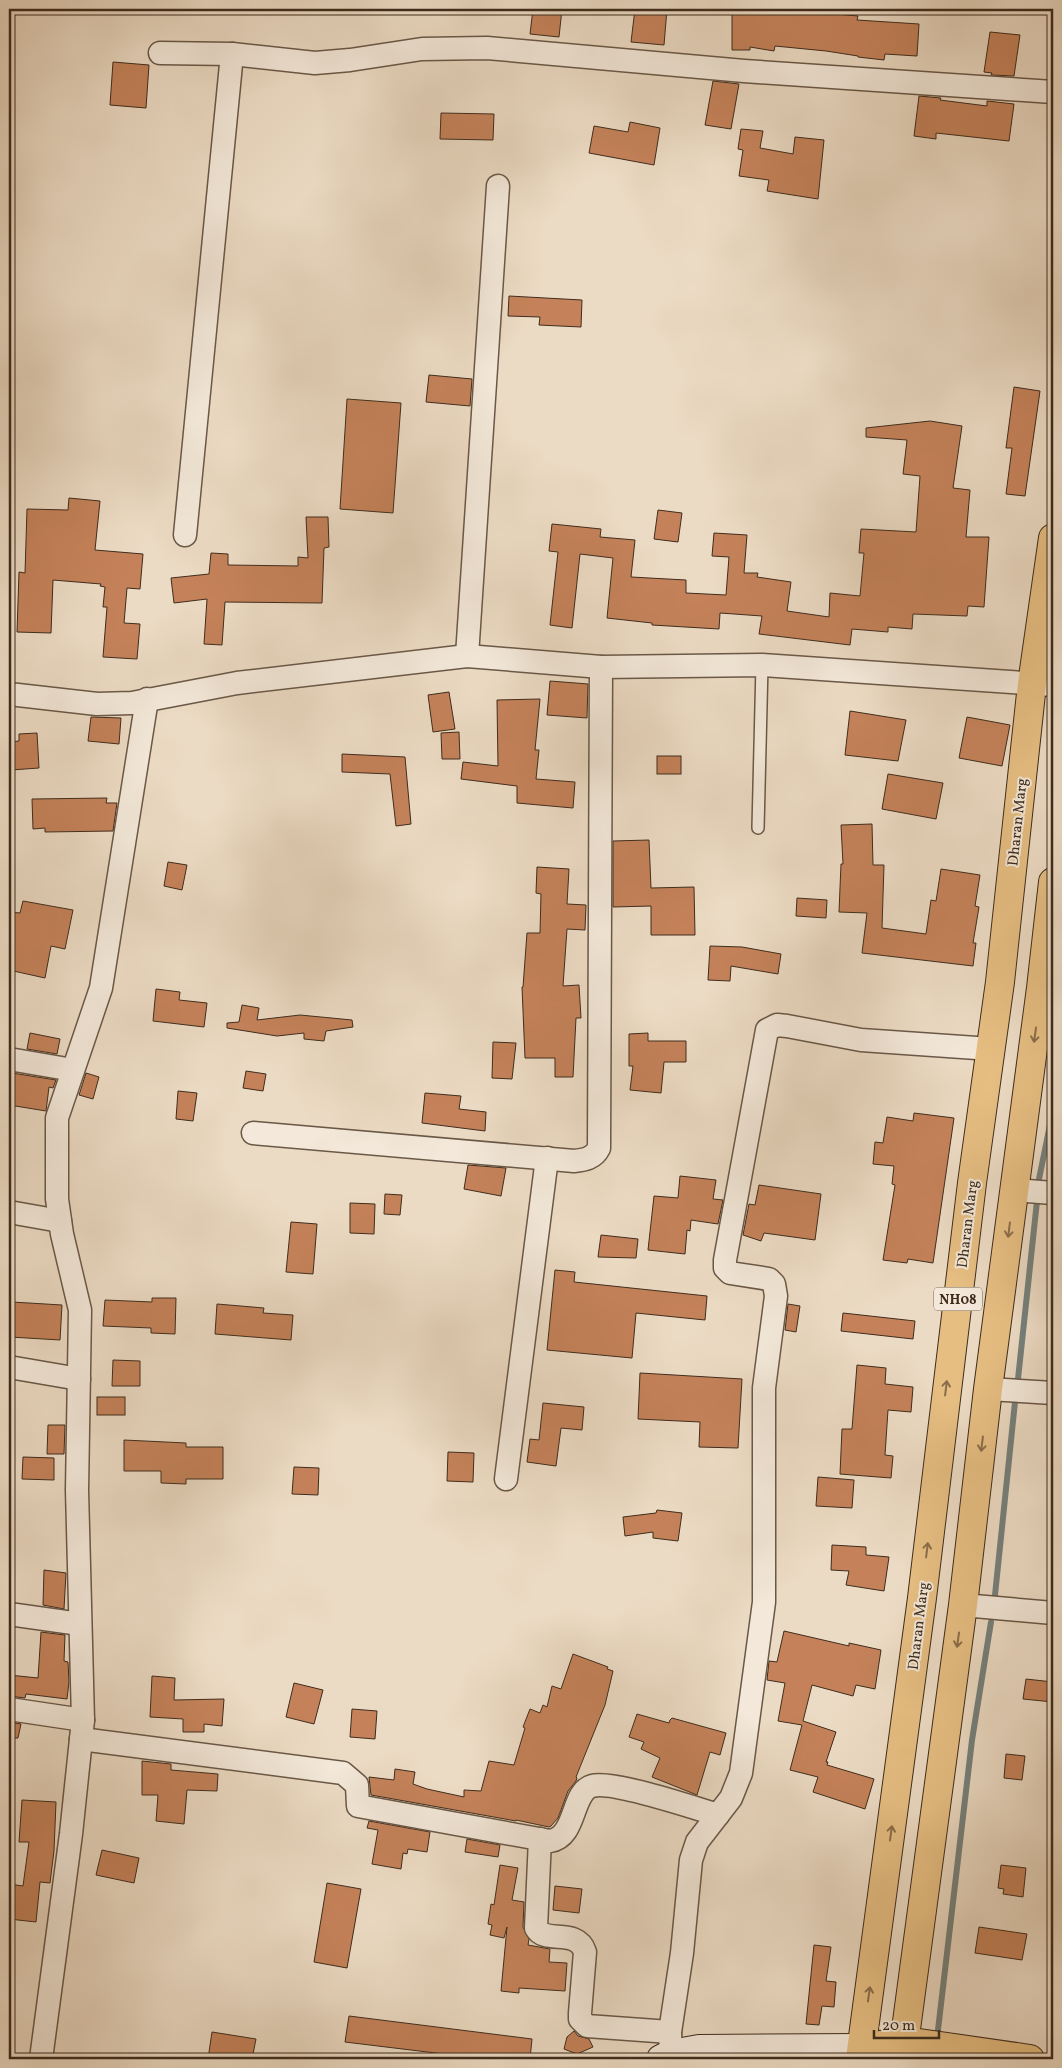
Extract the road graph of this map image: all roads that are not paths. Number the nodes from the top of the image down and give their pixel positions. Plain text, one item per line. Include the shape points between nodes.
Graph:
1 (160, 52) dead end
2 (232, 54) junction
3 (1053, 92) edge
4 (498, 186) dead end
5 (185, 535) dead end
6 (1053, 538) edge
7 (468, 656) junction
8 (601, 666) junction
9 (762, 666) junction
10 (1043, 684) edge
11 (9, 694) edge
12 (147, 699) junction
13 (758, 828) dead end
14 (1053, 882) edge
15 (1047, 990) edge
16 (991, 1049) junction
17 (9, 1059) edge
18 (74, 1070) junction
19 (253, 1133) dead end
20 (547, 1158) junction
21 (1014, 1190) junction
22 (1053, 1193) edge
23 (9, 1212) edge
24 (60, 1221) junction
25 (9, 1367) edge
26 (79, 1379) junction
27 (988, 1388) junction
28 (1053, 1393) edge
29 (506, 1479) dead end
30 (963, 1605) junction
31 (1053, 1613) edge
32 (9, 1614) edge
33 (80, 1624) junction
34 (9, 1709) edge
35 (82, 1729) junction
36 (718, 1815) junction
37 (540, 1839) junction
38 (667, 2049) edge
39 (904, 2050) edge
40 (861, 2054) edge
41 (41, 2059) edge
42 (1030, 2059) edge

1 - 2 street
2 - 3 street via 314,63 422,49 487,48 744,71
2 - 5 street
4 - 7 street
6 - 10 main road, Dharan Marg / NH08
7 - 8 street
7 - 12 street via 237,683
8 - 9 street
8 - 20 street via 599,1148 597,1153 584,1160
9 - 10 street
9 - 13 lane
10 - 16 main road, Dharan Marg / NH08
11 - 12 street via 97,704
12 - 18 street via 101,988
14 - 15 main road, NH08
15 -> 21 main road, NH08
16 - 36 street via 861,1040 777,1025 766,1030 725,1260 725,1268 730,1272 769,1279 776,1289 764,1388 764,1602 741,1773 731,1798
40 -> 16 main road, Dharan Marg / NH08
17 - 18 street
18 - 24 street via 57,1118
19 - 20 street
20 - 29 street
21 - 22 street
21 -> 27 main road, NH08
23 - 24 street
24 - 26 street via 80,1310
25 - 26 street
26 - 33 street
27 - 28 street
27 -> 30 main road, NH08
30 - 31 street
30 -> 39 main road, NH08
32 - 33 street
33 - 35 street
34 - 35 street
35 - 37 street via 343,1773 357,1785 358,1806
35 - 41 street
36 - 37 street via 613,1786 592,1786 584,1790 570,1824 556,1840
36 - 38 street via 697,1842 690,1860 682,1954
37 - 38 street via 536,1928 540,1934 574,1939 584,1946 580,2013 584,2024
38 - 40 street
39 - 40 main road
39 - 42 main road

